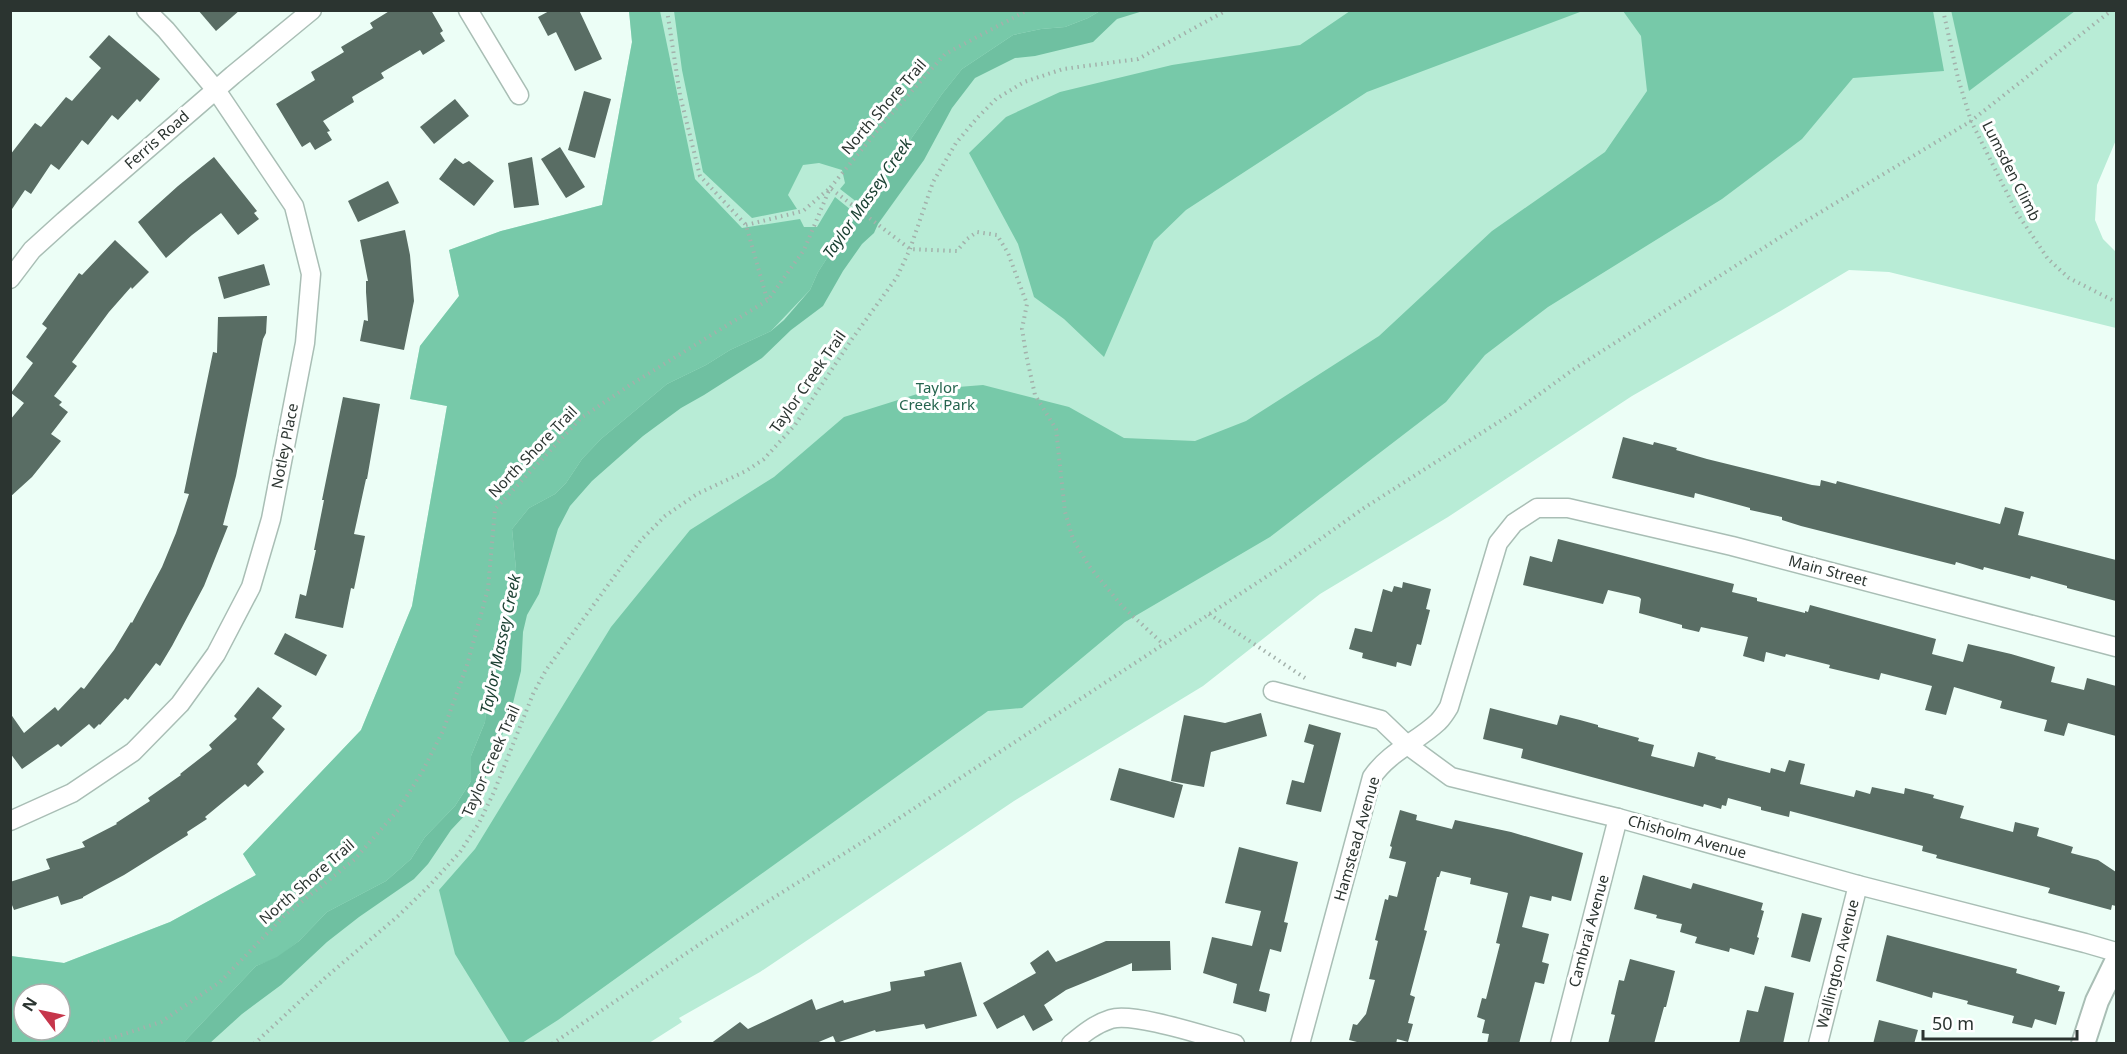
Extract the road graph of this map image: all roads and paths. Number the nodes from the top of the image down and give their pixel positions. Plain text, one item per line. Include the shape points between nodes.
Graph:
1 (146, 10) edge
2 (312, 10) edge
3 (468, 10) edge
4 (667, 10) edge
5 (1028, 10) edge
6 (1227, 10) edge
7 (1943, 10) edge
8 (2112, 10) edge
9 (216, 90) junction
10 (519, 95) dead end
11 (1971, 121) junction
12 (830, 188) junction
13 (746, 225) junction
14 (910, 249) junction
15 (10, 279) edge
16 (768, 300) junction
17 (2116, 302) edge
18 (1537, 508) joint
19 (1209, 614) junction
20 (1162, 643) junction
21 (2116, 647) edge
22 (1312, 683) dead end
23 (1273, 691) dead end
24 (1406, 744) junction
25 (1618, 818) junction
26 (10, 821) edge
27 (1858, 885) junction
28 (2116, 952) edge
29 (2116, 962) edge
30 (86, 1044) edge
31 (254, 1044) edge
32 (552, 1044) edge
33 (1071, 1044) edge
34 (1235, 1044) edge
35 (1300, 1044) edge
36 (1560, 1044) edge
37 (1818, 1044) edge
38 (2083, 1044) edge

1 - 9 street, Notley Place
2 - 9 street, Ferris Road
3 - 10 street
4 - 13 path via 680,96 700,176
5 - 12 path, North Shore Trail via 945,54
6 - 14 path, Taylor Creek Trail via 1138,59 1063,69 1024,82 996,99 963,135 933,182
7 - 11 path, Lumsden Climb
8 - 11 path
9 - 15 street, Ferris Road via 32,250
9 - 26 street, Notley Place via 294,206 311,274 305,343 271,519 250,586 216,654 180,704 133,752 72,793
11 - 17 path, Lumsden Climb via 2017,213 2049,259 2070,278
11 - 19 path via 1583,363
12 - 13 path via 803,211
12 - 14 path
12 - 16 path, North Shore Trail via 804,250
13 - 16 path
14 - 20 path via 957,251 977,232 997,236 1008,253 1027,304 1022,329 1035,395 1056,429 1065,512 1073,539 1089,566 1122,606
14 - 31 path, Taylor Creek Trail via 897,277 781,442 746,471 697,494 665,516 618,570 546,670 494,792 460,852 429,886
16 - 30 path, North Shore Trail via 581,418 495,509 488,589 443,731 398,810 355,859 284,916 220,982 161,1022
18 - 21 street, Main Street via 1568,508 1721,543
18 - 24 street, Hamstead Avenue via 1514,523 1498,543 1449,707 1438,722
19 - 20 path
19 - 22 path
20 - 32 path
23 - 24 street, Chisholm Avenue via 1381,720
24 - 25 street, Chisholm Avenue via 1451,777
24 - 35 street, Hamstead Avenue via 1372,777
25 - 27 street, Chisholm Avenue
25 - 36 street, Cambrai Avenue
27 - 28 street, Chisholm Avenue
27 - 37 street, Wallington Avenue
29 - 38 street via 2097,1001
33 - 34 street via 1092,1027 1113,1018 1138,1019

